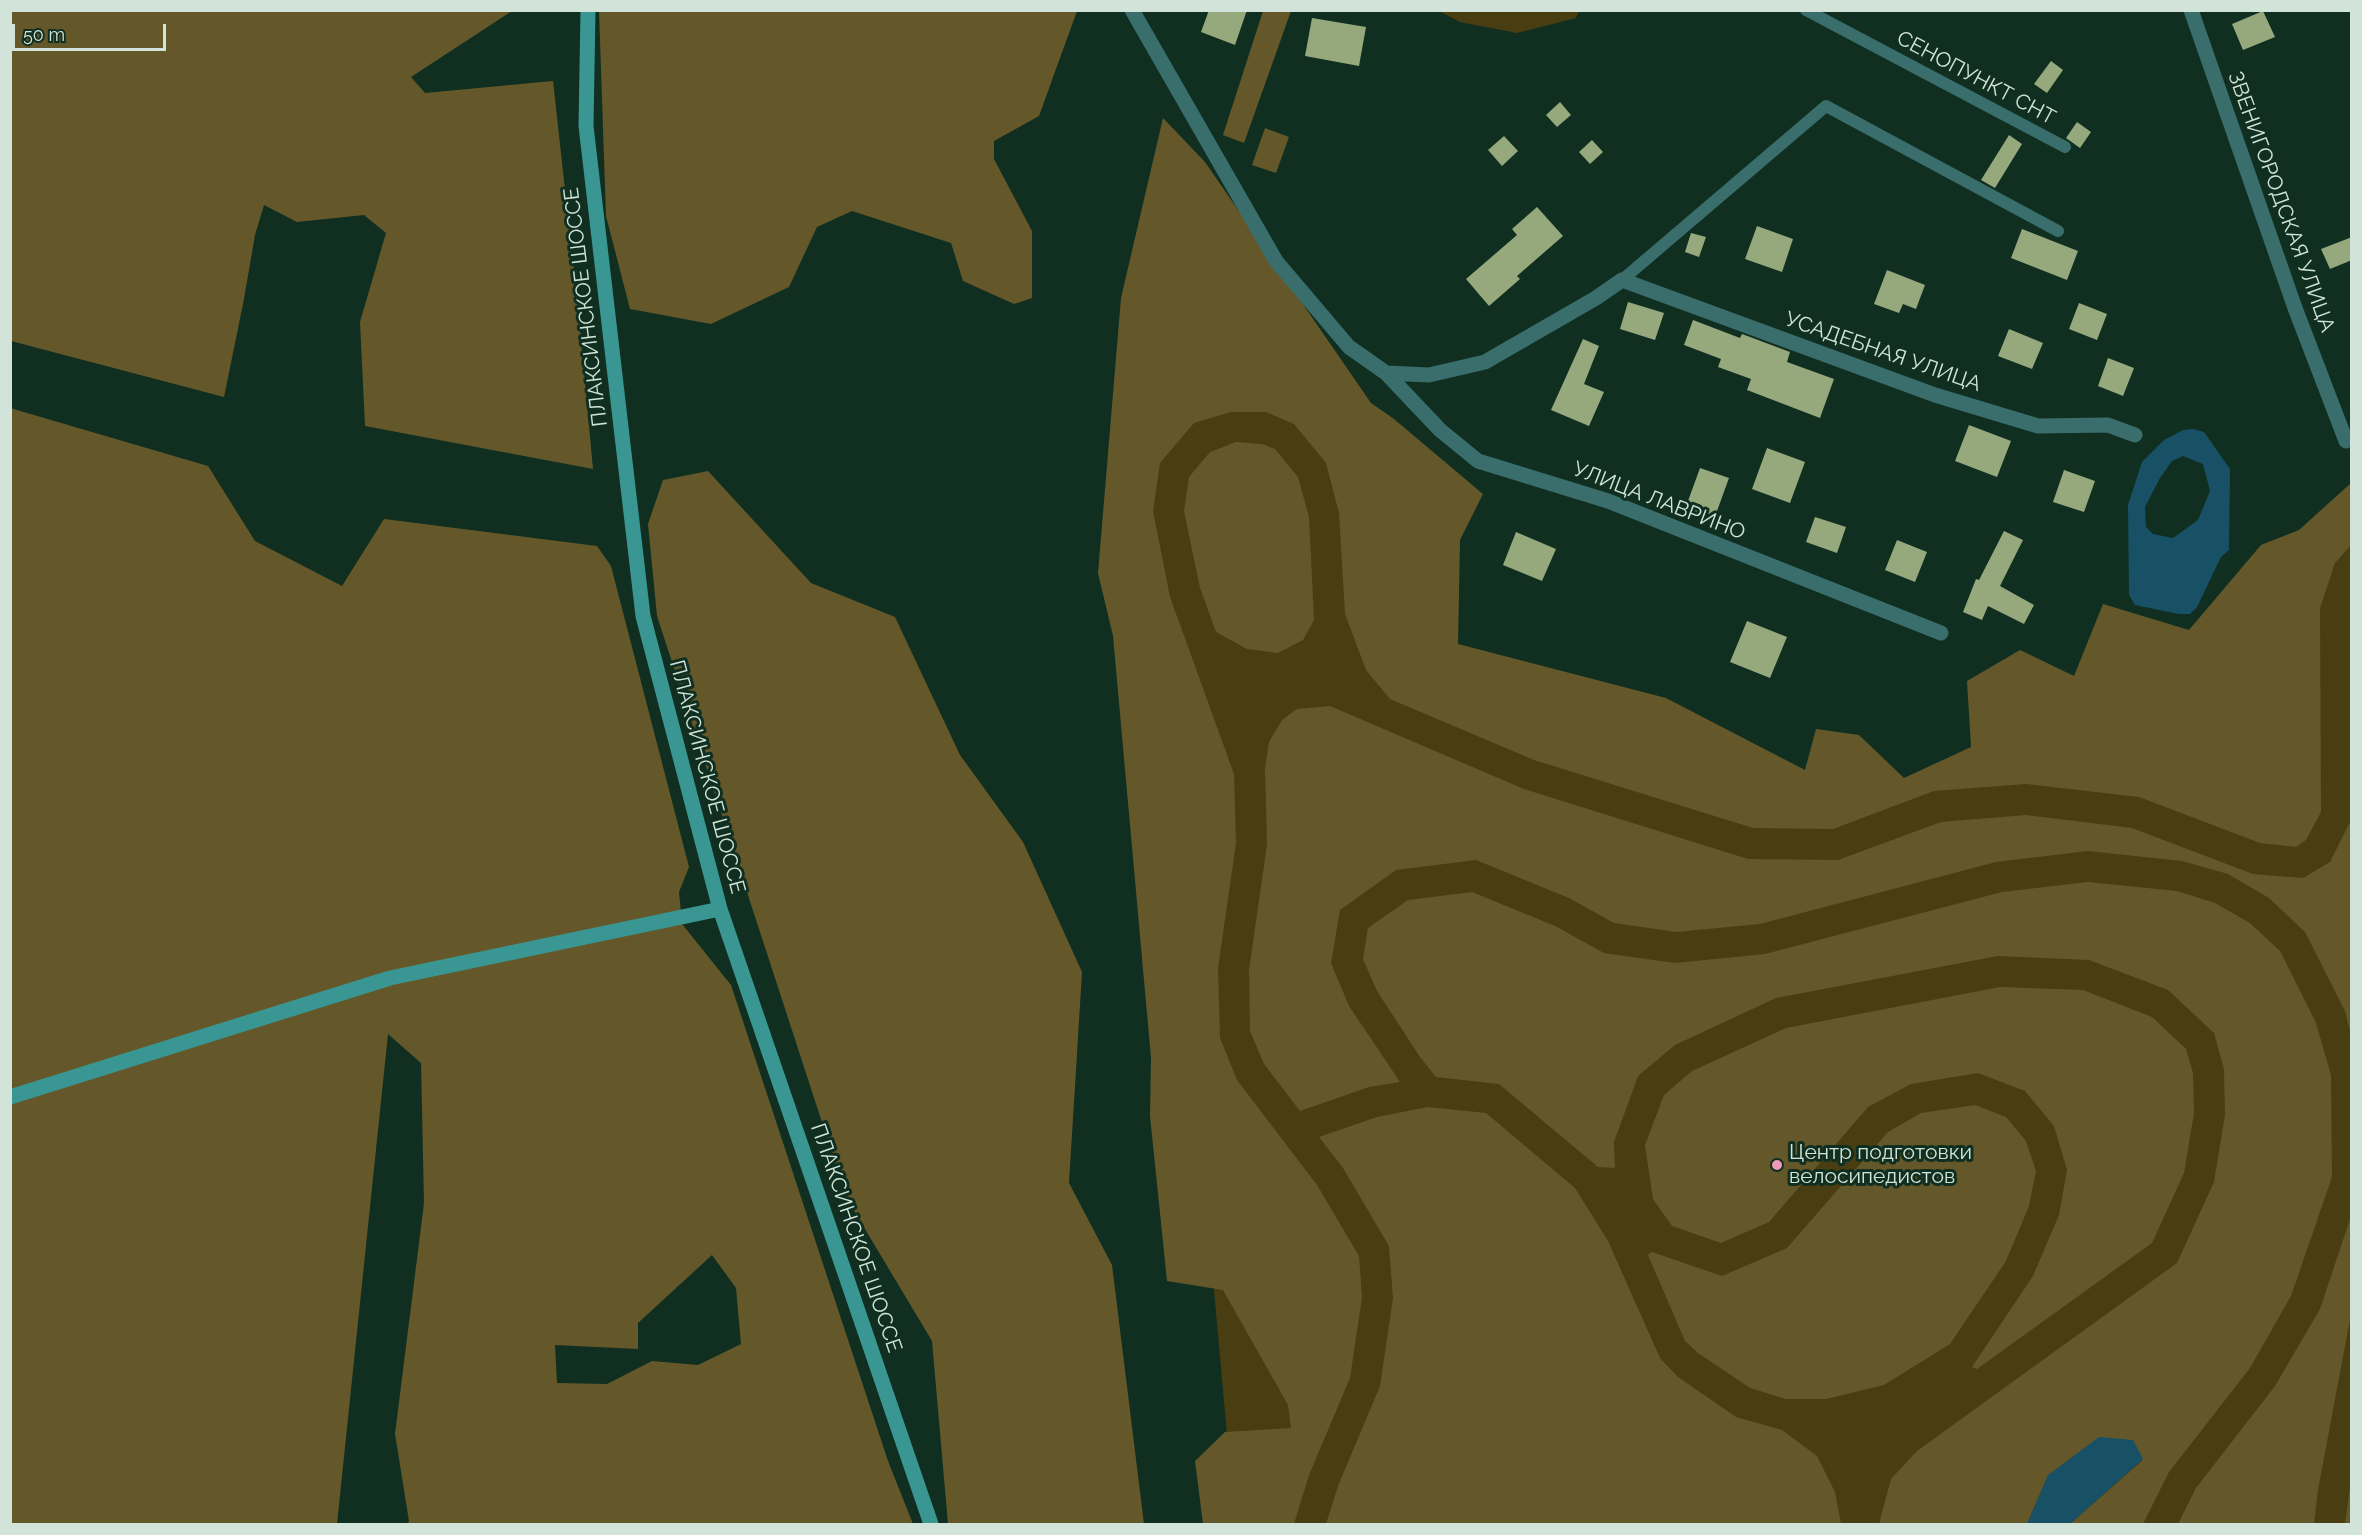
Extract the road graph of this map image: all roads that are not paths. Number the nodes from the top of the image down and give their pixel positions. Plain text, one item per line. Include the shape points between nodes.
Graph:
1 (588, 10) edge
2 (1132, 10) edge
3 (1806, 10) edge
4 (2191, 10) edge
5 (2065, 147) dead end
6 (2058, 231) dead end
7 (1623, 280) junction
8 (1386, 373) junction
9 (2134, 435) dead end
10 (2346, 441) dead end
11 (1941, 633) dead end
12 (720, 909) junction
13 (10, 1097) edge
14 (931, 1524) edge

1 - 12 main road, ПЛАКСИНСКОЕ ШОССЕ via 586,126 643,616
2 - 8 street, УЛИЦА ЛАВРИНО via 1276,261 1349,347
3 - 5 lane, СЕНОПУНКТ СНТ
4 - 10 street, ЗВЕНИГОРОДСКАЯ УЛИЦА
6 - 7 lane via 1826,106
7 - 8 street via 1485,362 1429,375
7 - 9 street, УСАДЕБНАЯ УЛИЦА via 1935,395 2026,423 2108,425
8 - 11 street, УЛИЦА ЛАВРИНО via 1440,430 1479,461 1608,501
12 - 13 main road via 390,978
12 - 14 main road, ПЛАКСИНСКОЕ ШОССЕ

